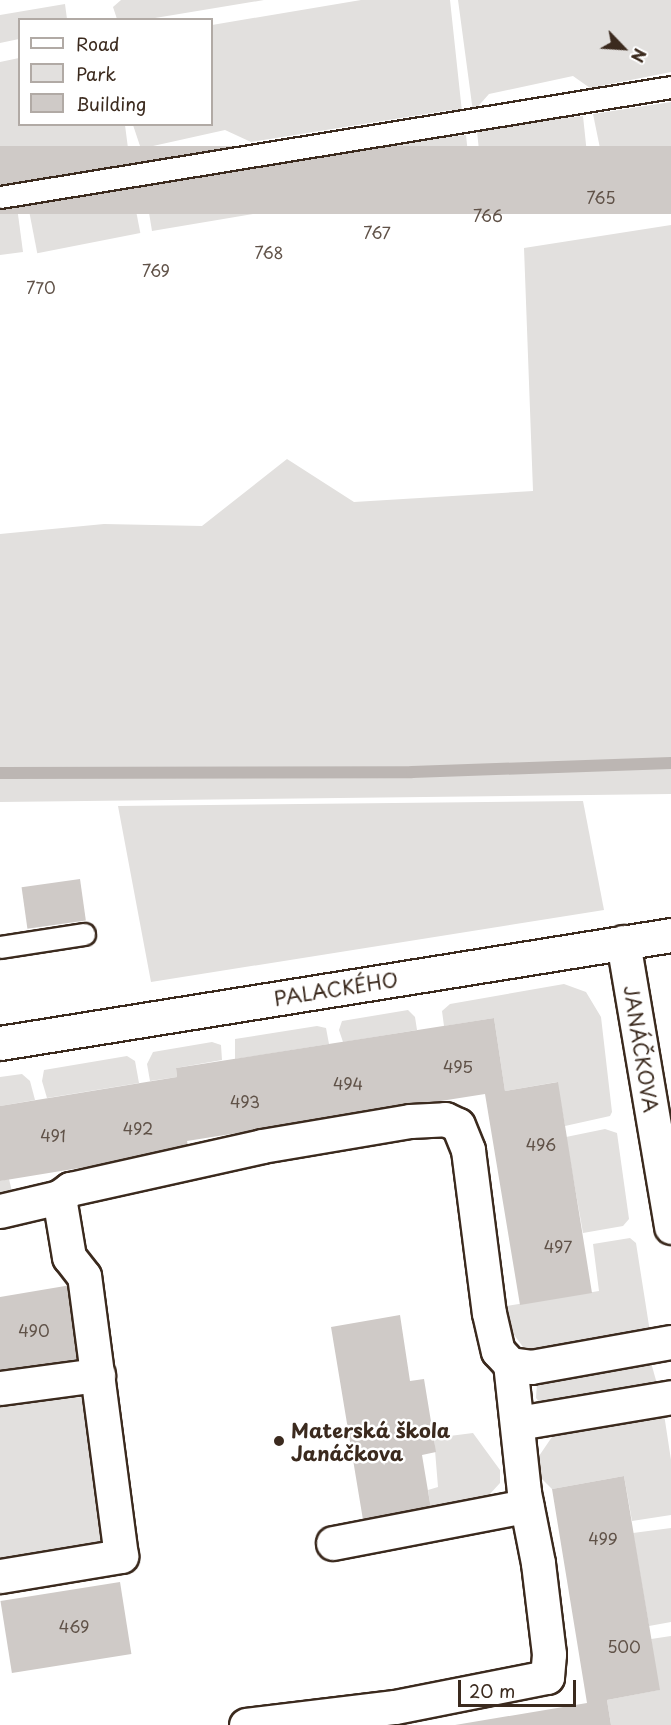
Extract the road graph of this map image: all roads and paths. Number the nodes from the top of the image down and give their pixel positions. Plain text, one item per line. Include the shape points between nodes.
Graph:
1 (671, 87) edge
2 (0, 197) edge
3 (84, 934) dead end
4 (671, 935) edge
5 (623, 942) junction
6 (0, 947) edge
7 (0, 1043) edge
8 (661, 1111) edge
9 (59, 1197) junction
10 (0, 1210) edge
11 (671, 1227) edge
12 (671, 1342) edge
13 (510, 1364) junction
14 (98, 1375) junction
15 (0, 1388) edge
16 (671, 1397) edge
17 (518, 1423) junction
18 (526, 1506) junction
19 (333, 1543) dead end
20 (0, 1576) edge
21 (246, 1725) edge

1 - 2 lane
3 - 6 lane
4 - 5 street, PALACKÉHO
5 - 7 street, PALACKÉHO
5 - 8 street, JANÁČKOVA
8 - 11 street, JANÁČKOVA
9 - 10 street
9 - 13 street via 70,1190 262,1146 410,1121 445,1119 458,1125 468,1150 489,1313 498,1351
9 - 14 street via 69,1257 84,1276
12 - 13 street via 531,1367
13 - 17 street
14 - 15 street
14 - 20 street via 121,1556
16 - 17 street
17 - 18 street
18 - 19 street
18 - 21 street via 538,1563 549,1654 547,1677 395,1707

